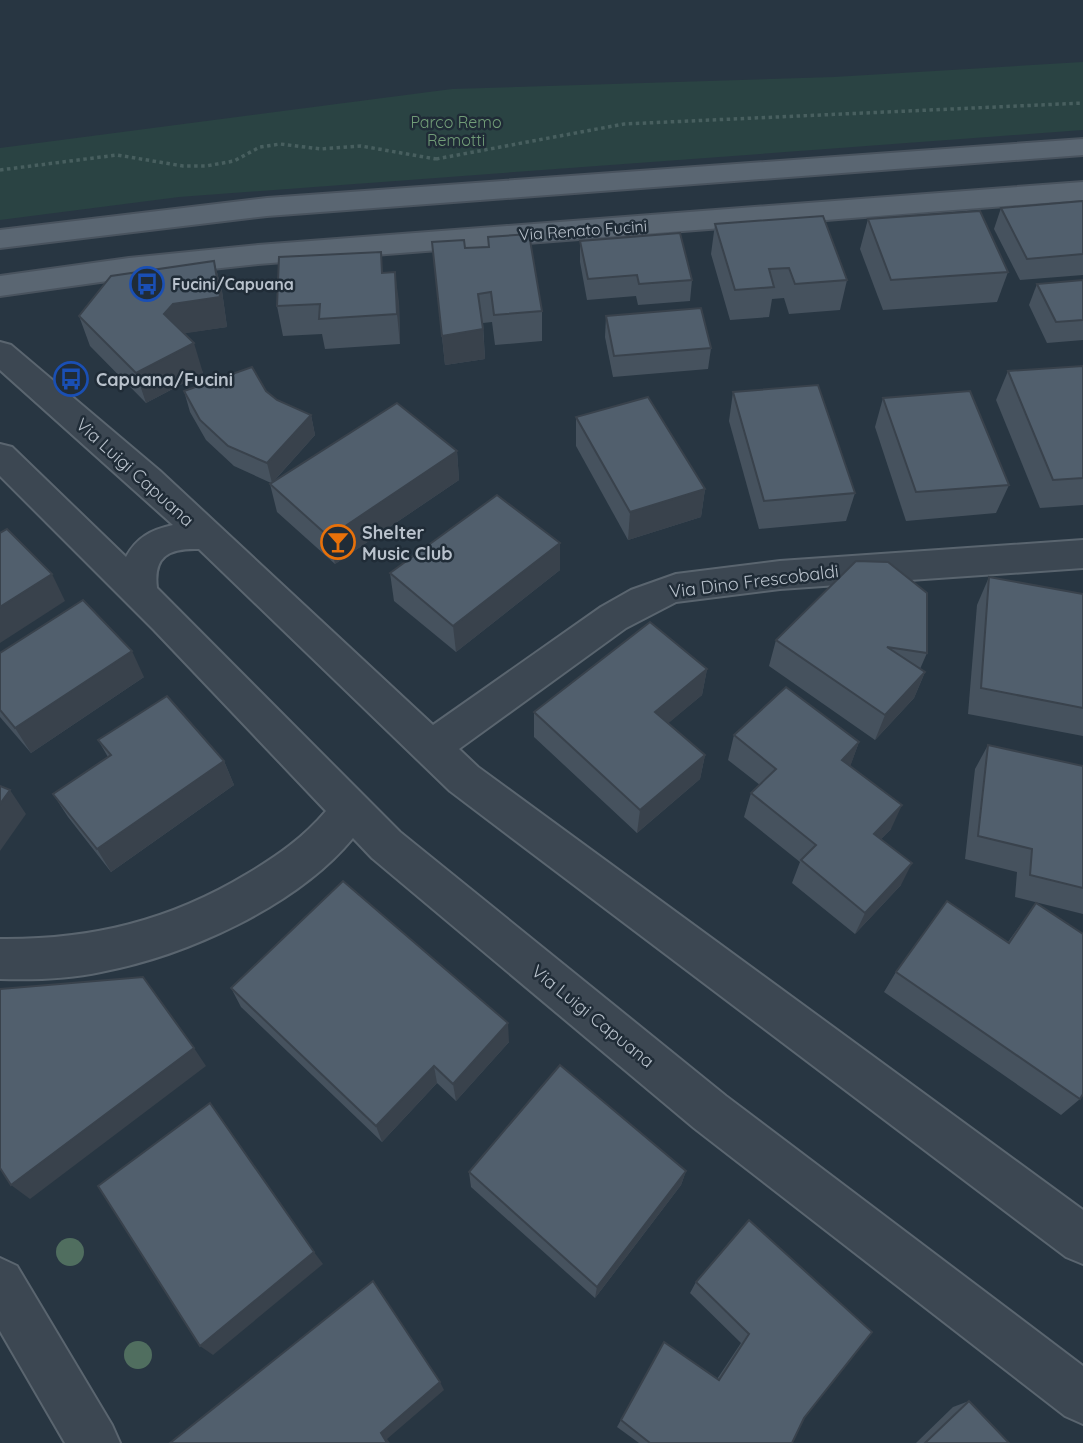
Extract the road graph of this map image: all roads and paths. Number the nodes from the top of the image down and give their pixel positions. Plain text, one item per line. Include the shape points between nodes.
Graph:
1 (1083, 103) edge
2 (1083, 147) edge
3 (436, 159) junction
4 (0, 170) edge
5 (1083, 191) edge
6 (447, 193) junction
7 (0, 239) edge
8 (0, 286) edge
9 (0, 353) edge
10 (0, 456) edge
11 (207, 536) junction
12 (1083, 554) edge
13 (140, 593) junction
14 (431, 748) junction
15 (351, 811) junction
16 (0, 958) edge
17 (1083, 1240) edge
18 (0, 1283) edge
19 (1083, 1398) edge
20 (94, 1443) edge

1 - 3 path via 624,124
2 - 6 main road
3 - 4 path via 360,146 280,145 206,166 117,155
3 - 6 path
5 - 8 main road, Via Renato Fucini via 404,243 167,264
6 - 7 main road via 163,218
9 - 11 street, Via Luigi Capuana
10 - 13 street, Via Luigi Capuana
11 - 13 street, Via Luigi Capuana via 180,536 152,546 136,572
11 - 14 street, Via Luigi Capuana
12 - 14 street, Via Dino Frescobaldi via 780,575 660,592 603,624
13 - 15 street, Via Luigi Capuana
14 - 17 street, Via Luigi Capuana via 486,796
15 - 16 street via 304,859 232,905 165,936 78,958
15 - 19 street, Via Luigi Capuana via 386,845 710,1112
18 - 20 street

